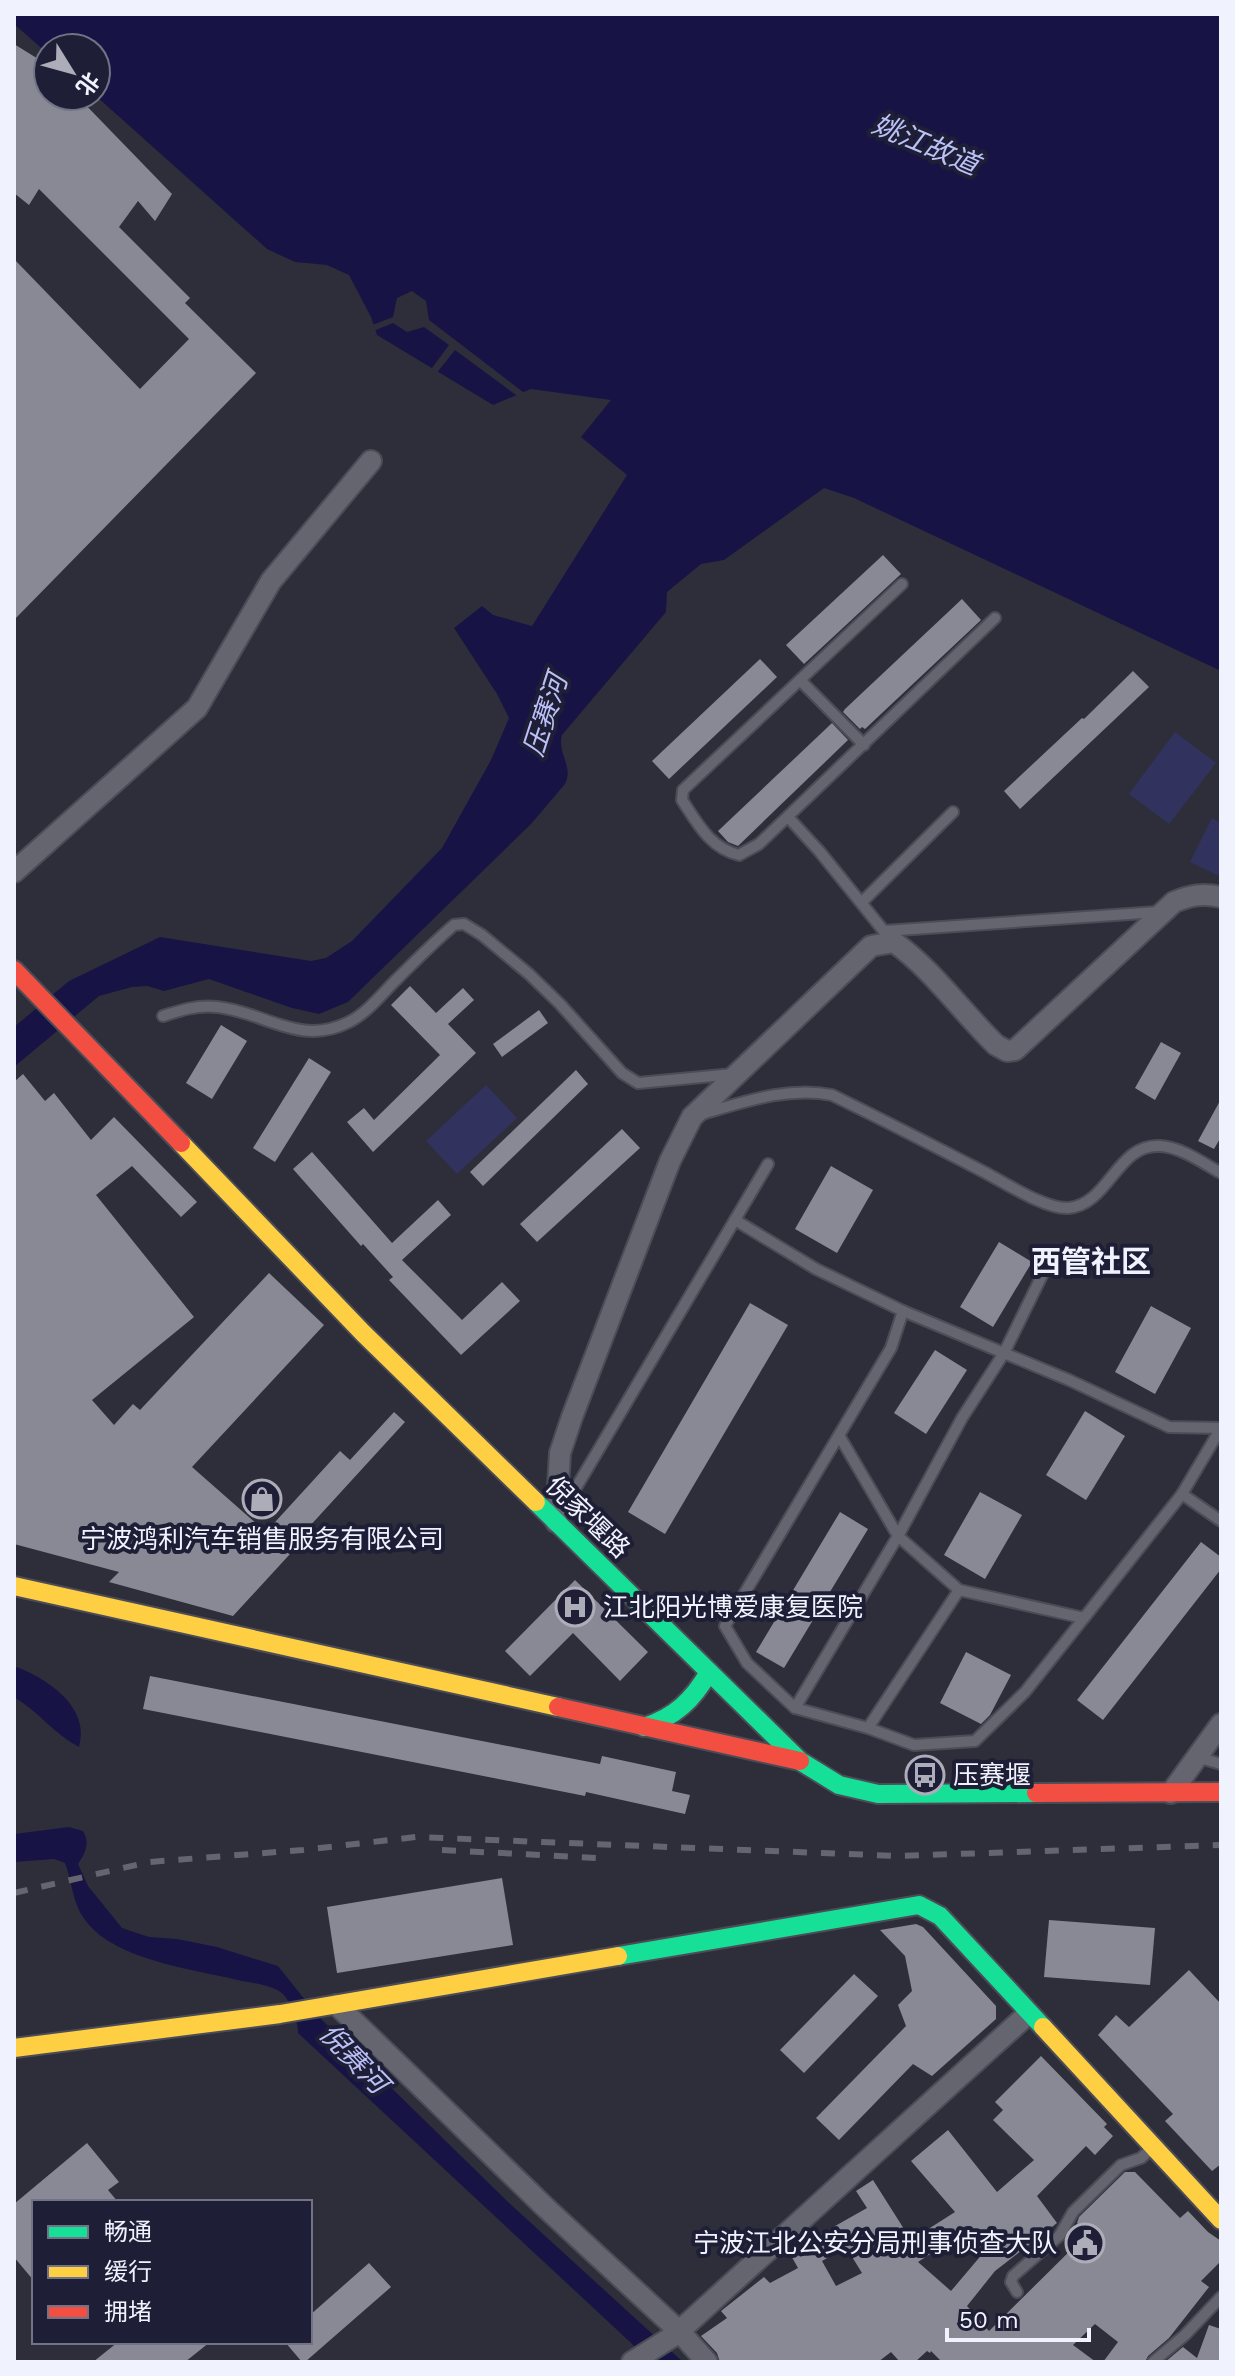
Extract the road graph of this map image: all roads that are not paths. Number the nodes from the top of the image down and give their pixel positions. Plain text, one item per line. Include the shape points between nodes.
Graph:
1 (371, 461) dead end
2 (902, 584) dead end
3 (995, 618) dead end
4 (800, 680) junction
5 (864, 745) junction
6 (953, 812) dead end
7 (788, 817) junction
8 (14, 872) edge
9 (1221, 897) edge
10 (862, 902) junction
11 (1163, 912) junction
12 (889, 937) junction
13 (14, 970) edge
14 (163, 1016) dead end
15 (736, 1073) junction
16 (692, 1117) junction
17 (768, 1164) dead end
18 (1221, 1173) edge
19 (735, 1220) junction
20 (1054, 1251) dead end
21 (903, 1311) junction
22 (1004, 1353) junction
23 (1221, 1428) edge
24 (840, 1437) junction
25 (1182, 1494) junction
26 (1221, 1521) edge
27 (556, 1522) junction
28 (898, 1536) junction
29 (14, 1586) edge
30 (959, 1590) junction
31 (1084, 1618) junction
32 (709, 1672) junction
33 (795, 1708) junction
34 (1221, 1724) edge
35 (644, 1727) junction
36 (868, 1728) junction
37 (1197, 1757) junction
38 (800, 1761) junction
39 (1221, 1764) edge
40 (1221, 1792) edge
41 (1171, 1793) junction
42 (337, 2005) junction
43 (1028, 2014) junction
44 (14, 2048) edge
45 (1153, 2147) junction
46 (1221, 2220) edge
47 (1017, 2292) dead end
48 (1221, 2297) edge
49 (677, 2333) junction
50 (632, 2362) edge
51 (707, 2362) edge
52 (1153, 2362) edge

1 - 8 street via 271,581 197,708
2 - 4 lane
3 - 5 lane
4 - 5 lane
4 - 7 lane via 683,790 682,800 715,844 739,855
5 - 7 lane
6 - 10 lane
7 - 10 lane
9 - 11 street via 1190,895
10 - 12 lane
11 - 12 lane
11 - 12 street via 1015,1050 1007,1051
12 - 15 street via 871,946
13 - 27 street, 倪家堰路 via 363,1333
14 - 15 lane via 190,1007 219,1007 287,1028 336,1028 373,1004 454,925 464,924 529,974 622,1073 638,1083
15 - 16 street
16 - 18 lane via 788,1094 832,1095 1021,1191 1069,1208 1097,1194 1131,1155 1146,1147 1175,1149
16 - 27 street via 670,1161 572,1417 560,1453
17 - 19 lane
19 - 21 lane via 816,1269
19 - 27 lane
20 - 22 lane
21 - 22 lane
21 - 24 lane via 891,1348
22 - 23 lane via 1169,1427
22 - 28 lane
23 - 25 lane
24 - 28 lane
24 - 33 lane via 725,1626 747,1663
25 - 26 lane
25 - 31 lane
27 - 32 street, 倪家堰路
28 - 30 lane
28 - 33 lane
29 - 35 street
30 - 31 lane
30 - 36 lane
31 - 36 lane via 1025,1692 975,1741 914,1745
32 - 35 street via 686,1706 665,1721
32 - 38 street, 倪家堰路
33 - 36 lane
34 - 37 street
35 - 38 street
37 - 39 lane
37 - 41 street
38 - 41 street, 倪家堰路 via 839,1785 878,1794
40 - 41 street, 倪家堰路
42 - 43 street via 919,1905 940,1916
42 - 44 street
42 - 49 street
43 - 45 street
43 - 49 street
45 - 46 street
45 - 47 lane via 1121,2165 1073,2212 1060,2235 1013,2276
48 - 52 lane
49 - 50 street
49 - 51 street

